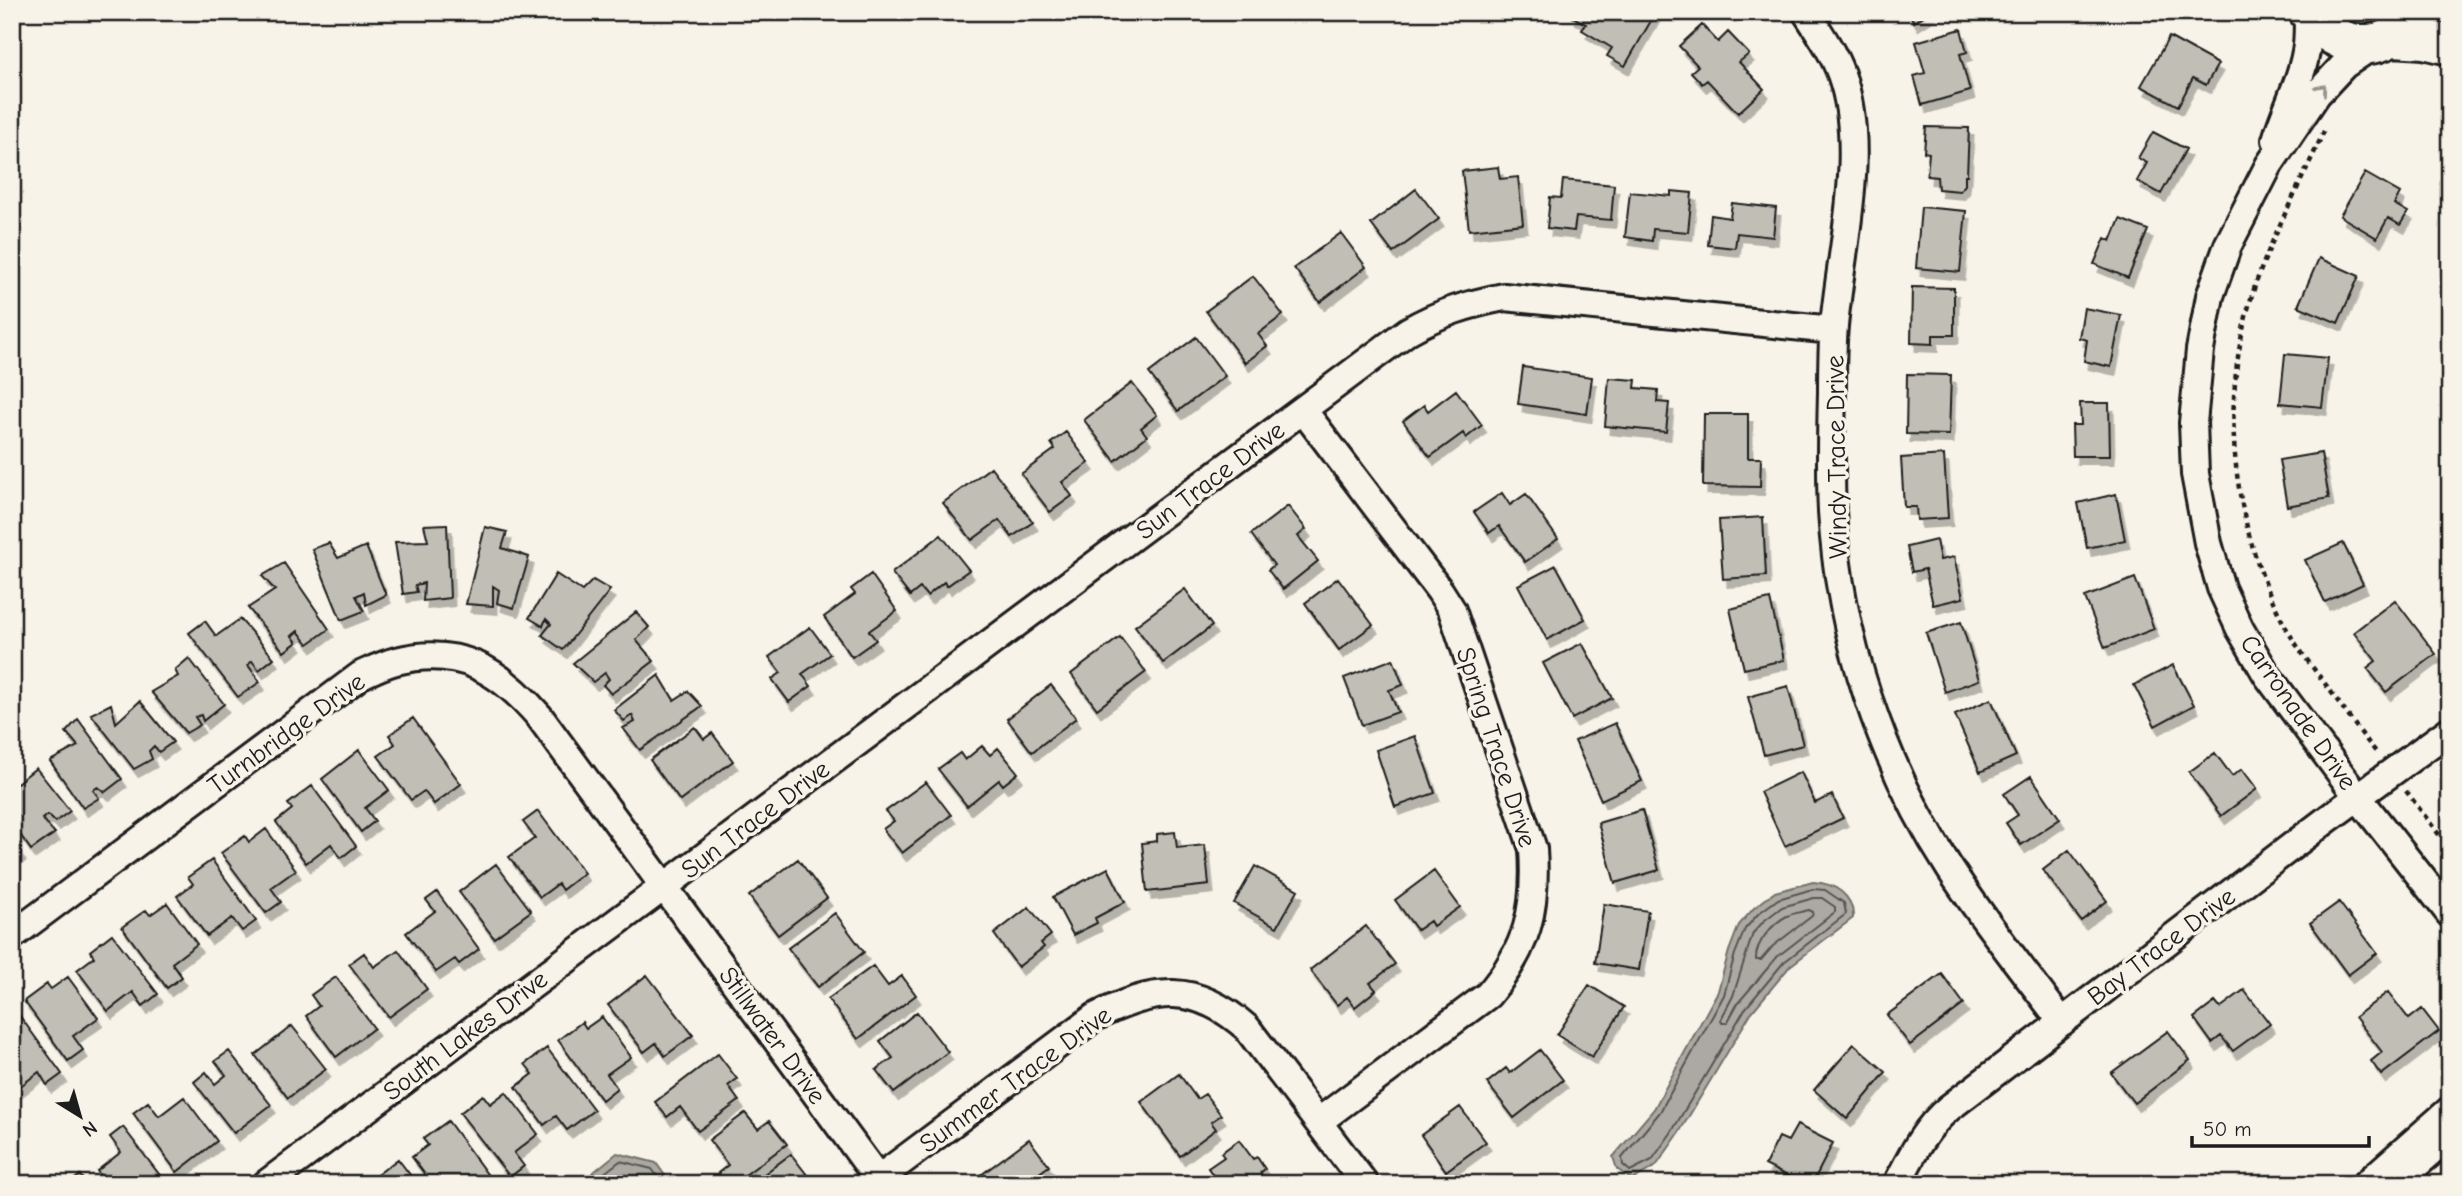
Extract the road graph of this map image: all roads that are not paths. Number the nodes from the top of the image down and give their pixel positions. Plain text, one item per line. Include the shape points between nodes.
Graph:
1 (1806, 12) edge
2 (2309, 12) edge
3 (2395, 31) edge
4 (2450, 45) edge
5 (2269, 165) junction
6 (1833, 330) junction
7 (1303, 410) junction
8 (2450, 730) edge
9 (2358, 797) junction
10 (663, 887) junction
11 (2449, 914) edge
12 (12, 936) edge
13 (2062, 1022) junction
14 (2450, 1110) edge
15 (1318, 1122) junction
16 (2450, 1136) edge
17 (880, 1181) edge
18 (267, 1183) edge
19 (1365, 1184) edge
20 (1897, 1184) edge
21 (2366, 1184) edge
22 (2394, 1184) edge

1 - 6 street, Windy Trace Drive via 1841,73 1853,144
2 - 3 main road via 2320,27 2355,44
2 - 5 street, Carronade Drive via 2300,74
3 - 4 main road
5 -> 3 street, Carronade Drive via 2317,94 2344,65
5 - 9 street, Carronade Drive via 2228,245 2210,296 2193,423 2200,510 2221,588 2240,629 2267,675
6 - 7 street, Sun Trace Drive via 1504,297 1431,317
6 - 13 street, Windy Trace Drive via 1832,512 1838,569 1864,686 1890,754 1949,867
7 - 10 street, Sun Trace Drive
7 - 15 street, Spring Trace Drive via 1451,610 1533,849 1535,878 1530,920 1522,941 1488,995
8 - 9 street, Bay Trace Drive
9 - 11 street, Carronade Drive
9 - 13 street, Bay Trace Drive
10 - 12 street, Turnbridge Drive via 516,690 491,671 459,659 424,655 361,675
10 - 17 street, Stillwater Drive
10 - 18 street, South Lakes Drive
13 - 20 street, Bay Trace Drive via 1934,1121
14 - 21 street
15 - 17 street, Summer Trace Drive via 1247,1028 1229,1012 1190,995 1149,994 1095,1017
15 - 19 street, Summer Trace Drive
16 - 22 street

